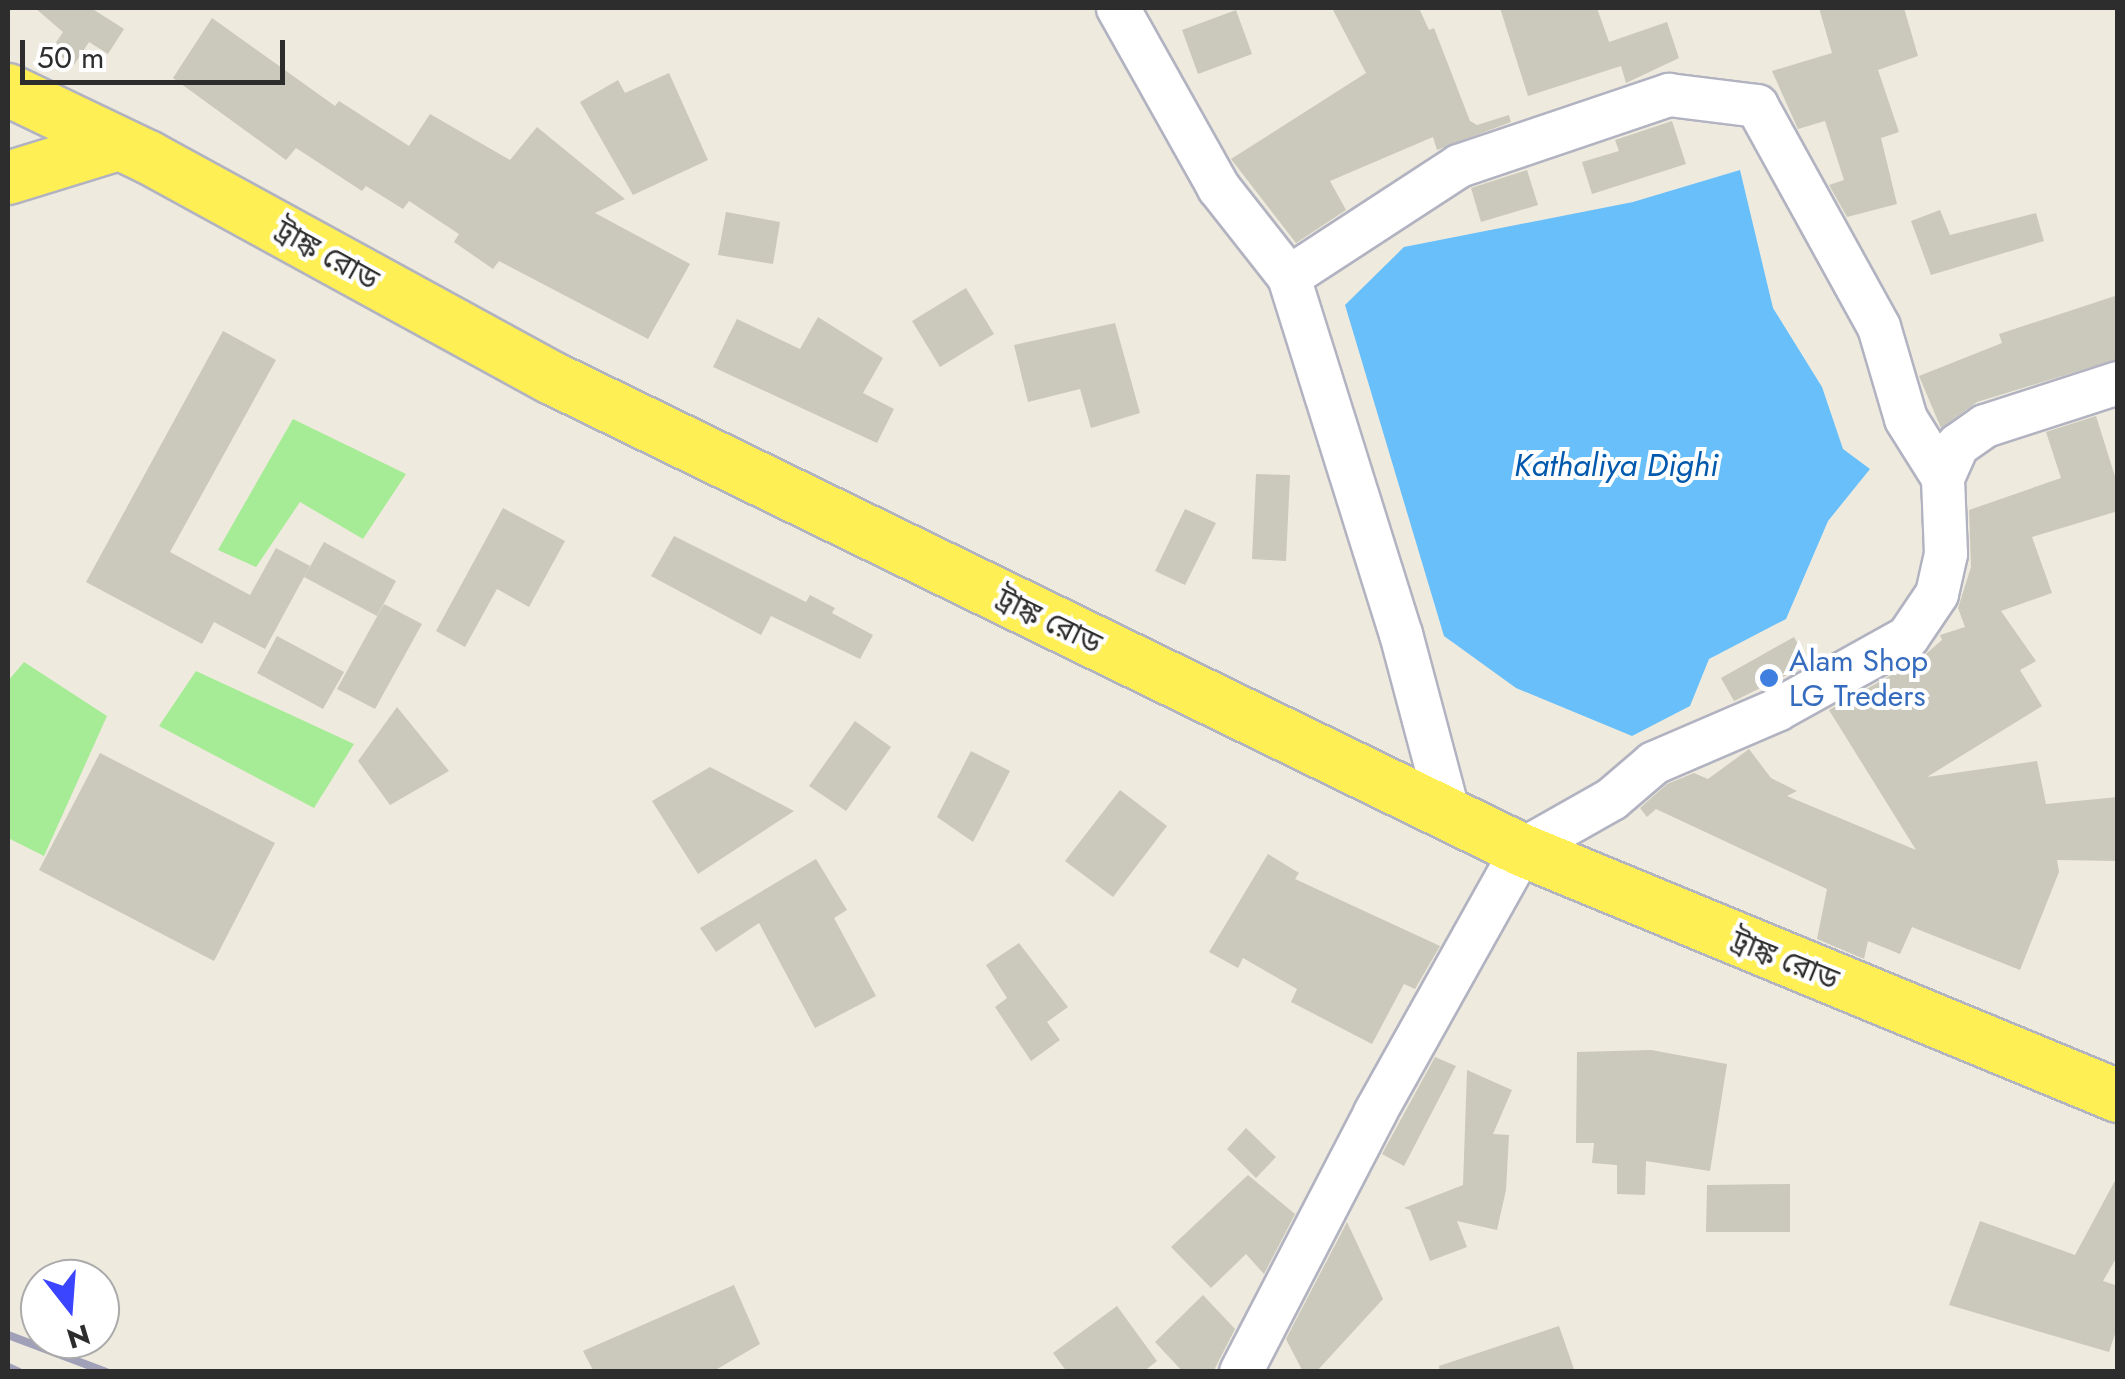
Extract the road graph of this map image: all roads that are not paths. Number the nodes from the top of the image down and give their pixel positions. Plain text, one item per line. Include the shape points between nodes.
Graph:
1 (1118, 8) edge
2 (8, 90) edge
3 (115, 145) junction
4 (8, 178) edge
5 (1289, 277) junction
6 (2118, 384) edge
7 (1943, 478) junction
8 (1449, 815) junction
9 (1522, 850) junction
10 (2118, 1096) edge
11 (1241, 1372) edge

1 - 5 street via 1210,174
2 - 3 main road, ট্রাঙ্ক রোড
3 - 4 main road
3 - 8 main road, ট্রাঙ্ক রোড via 552,378
5 - 7 street via 1459,166 1669,95 1757,106 1879,327 1906,419
5 - 8 street
6 - 7 street via 1985,426 1958,445
7 - 9 street via 1946,554 1938,594 1908,637 1776,710 1654,763 1612,798
8 - 9 main road, ট্রাঙ্ক রোড
9 - 10 main road, ট্রাঙ্ক রোড
9 - 11 street via 1374,1112

